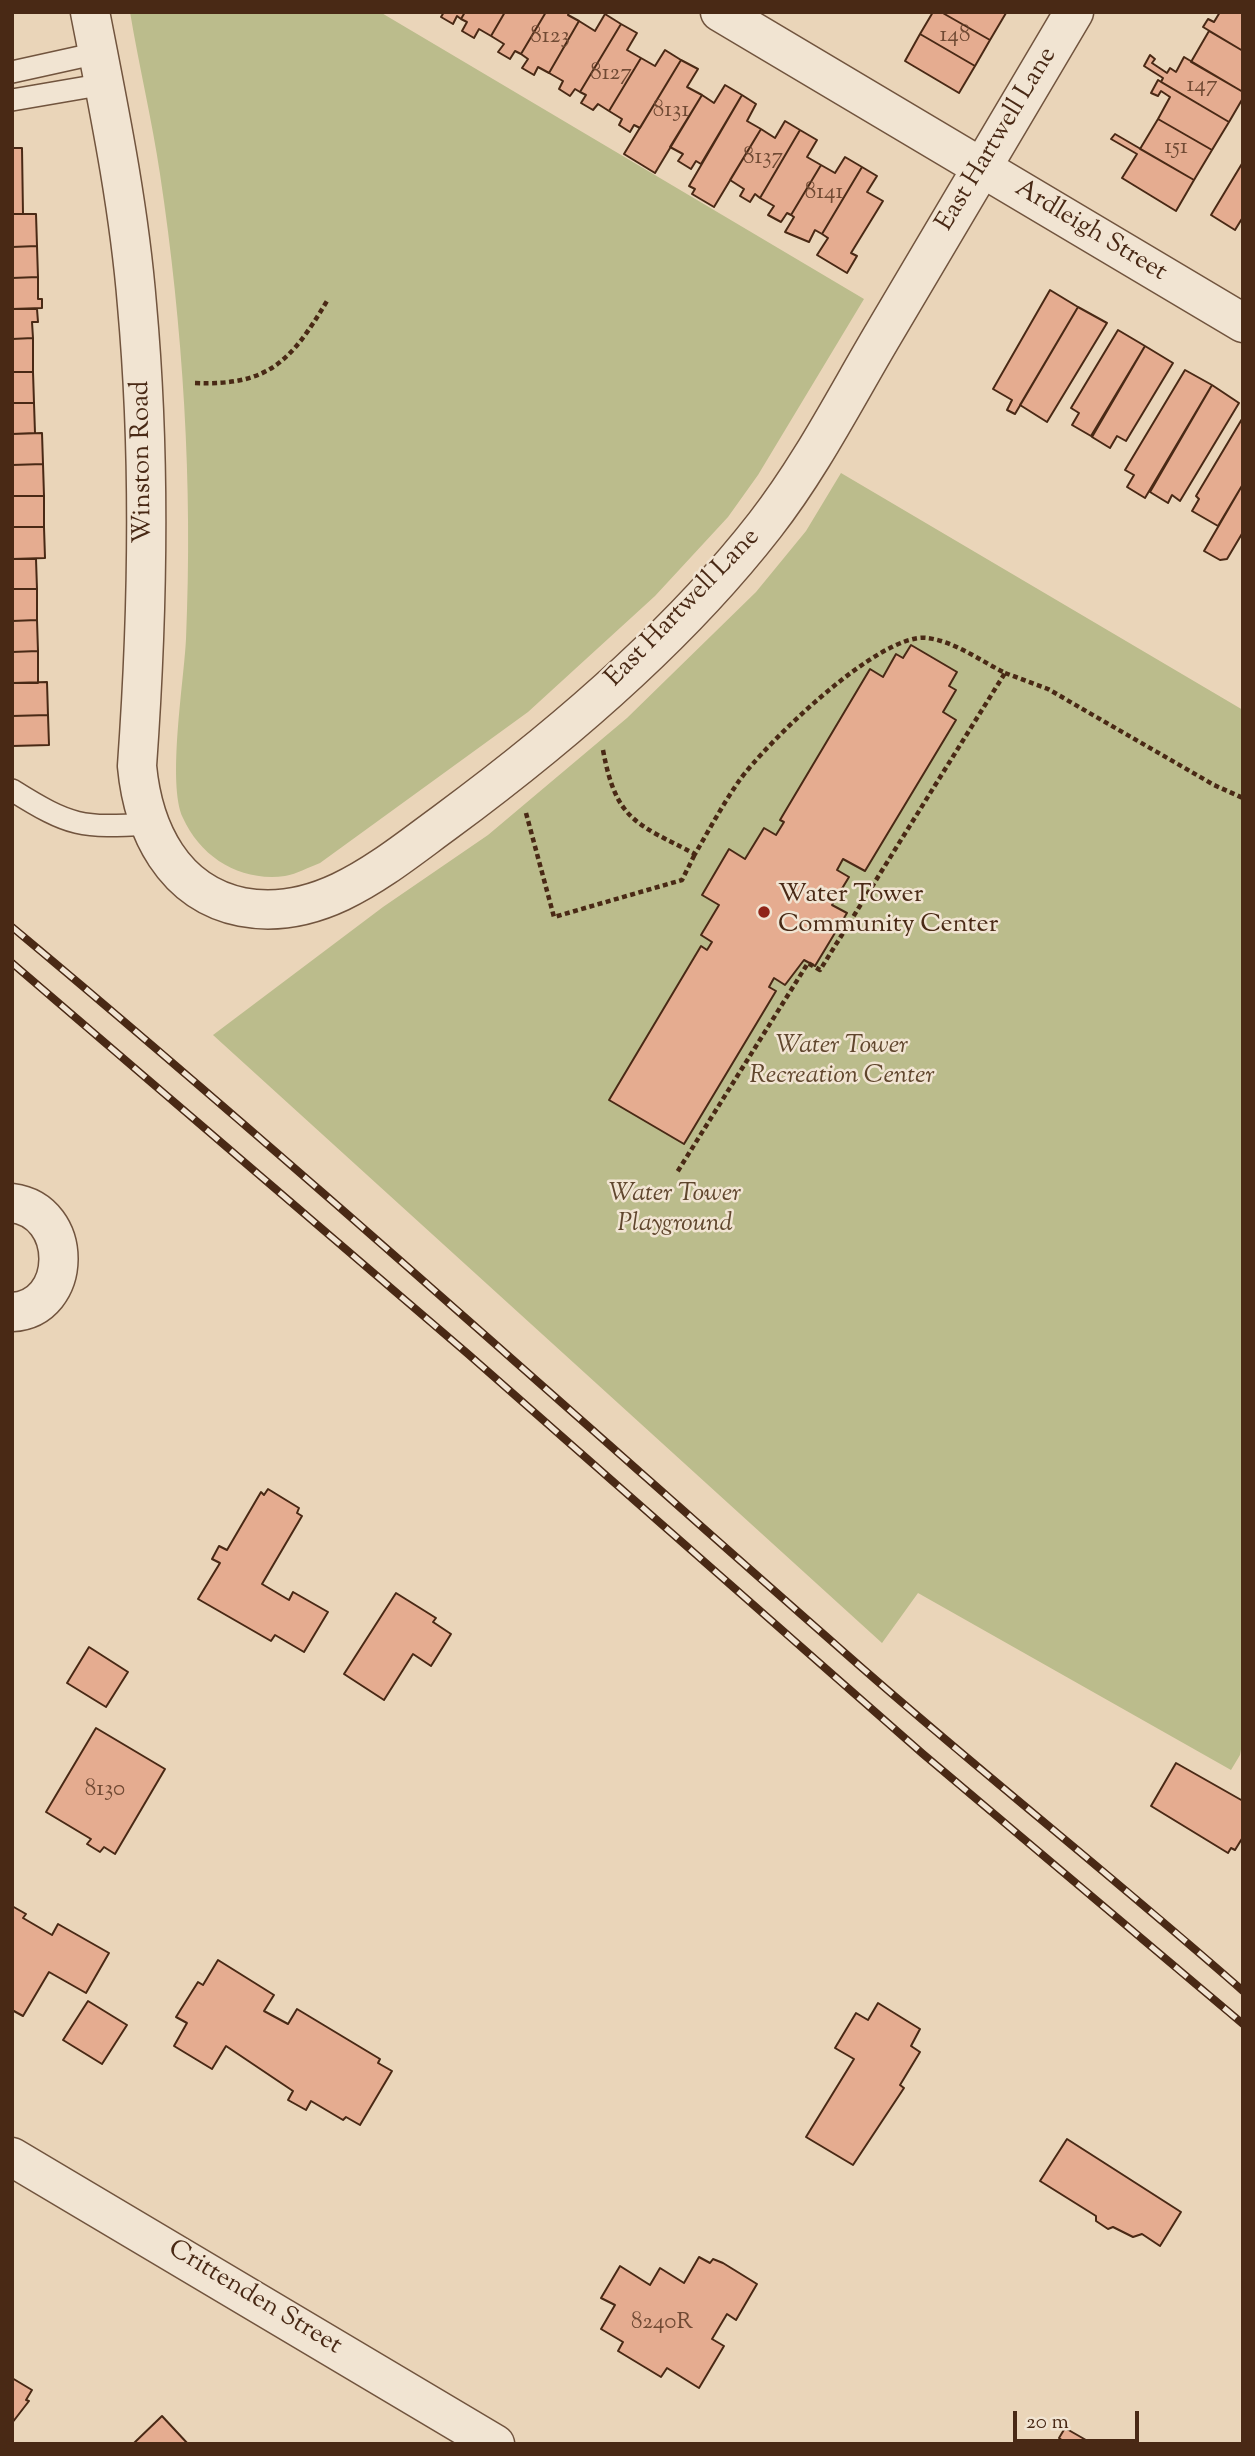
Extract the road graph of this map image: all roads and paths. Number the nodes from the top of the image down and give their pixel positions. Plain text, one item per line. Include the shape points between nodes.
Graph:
1 (90, 12) edge
2 (720, 12) edge
3 (1074, 12) edge
4 (102, 69) junction
5 (12, 72) edge
6 (12, 100) edge
7 (981, 168) junction
8 (327, 302) dead end
9 (1243, 323) edge
10 (195, 383) dead end
11 (1005, 673) junction
12 (603, 750) dead end
13 (12, 790) edge
14 (1243, 798) edge
15 (526, 813) dead end
16 (149, 824) junction
17 (695, 854) junction
18 (204, 892) joint
19 (676, 1174) dead end
20 (12, 1203) edge
21 (12, 1312) edge
22 (12, 2157) edge
23 (495, 2444) edge

1 - 4 street, Winston Road
2 - 7 street, Ardleigh Street
3 - 7 street, East Hartwell Lane
4 - 5 lane
4 - 6 lane
4 - 16 street, Winston Road via 124,200 144,391 147,545 137,766
7 - 9 street, Ardleigh Street
7 - 18 street, East Hartwell Lane via 772,516 698,602 634,664 484,794 350,887 322,901 263,911
8 - 10 path via 287,359 263,375 238,382
11 - 14 path via 1048,689
11 - 17 path via 926,637 886,647 767,746 739,781
11 - 19 path via 820,970 808,963
12 - 17 path via 619,805 631,819
13 - 16 lane via 67,822 94,827
15 - 17 path via 554,917 682,880
16 - 18 street, Winston Road via 178,874
20 - 21 street via 40,1214 60,1249 59,1270 51,1289 36,1303
22 - 23 street, Crittenden Street

